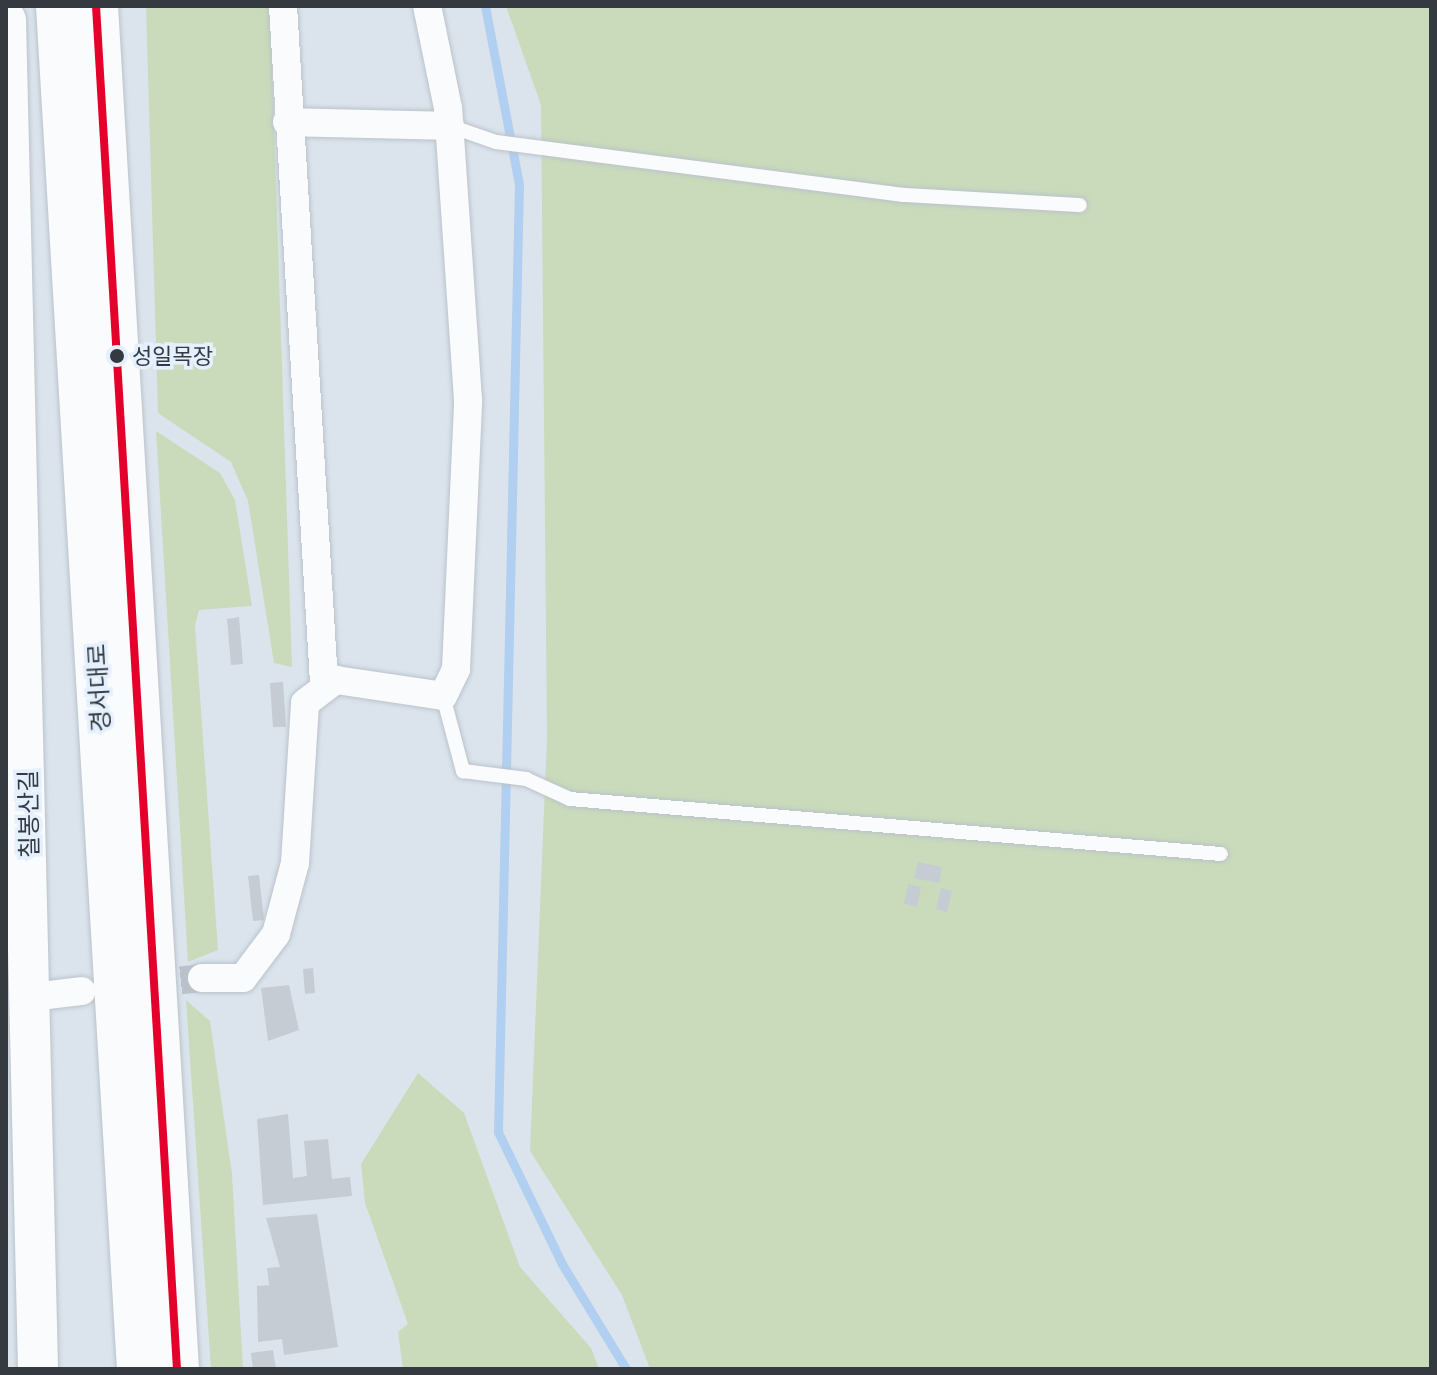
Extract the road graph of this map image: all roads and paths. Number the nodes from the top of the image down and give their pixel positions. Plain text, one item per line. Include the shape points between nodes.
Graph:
1 (58, 6) edge
2 (96, 6) edge
3 (283, 6) edge
4 (427, 6) edge
5 (6, 20) edge
6 (287, 122) junction
7 (450, 126) junction
8 (1080, 205) dead end
9 (8, 365) edge
10 (324, 682) junction
11 (443, 696) junction
12 (1221, 854) dead end
13 (202, 978) tunnel mouth
14 (82, 991) dead end
15 (32, 997) junction
16 (38, 1369) edge
17 (139, 1369) edge
18 (177, 1369) edge

1 - 17 main road, 경서대로
2 - 18 main road, 경서대로
3 - 6 street
4 - 7 street
5 - 9 street, 칠봉산길
6 - 7 street
6 - 10 street
7 - 8 lane via 496,142 904,195
7 - 11 street via 468,400 456,669
9 - 15 street, 칠봉산길
10 - 11 street via 363,679
10 - 13 street via 305,703 295,863 276,934 243,978
11 - 12 lane via 463,771 526,779 570,799
14 - 15 street
15 - 16 street, 칠봉산길

